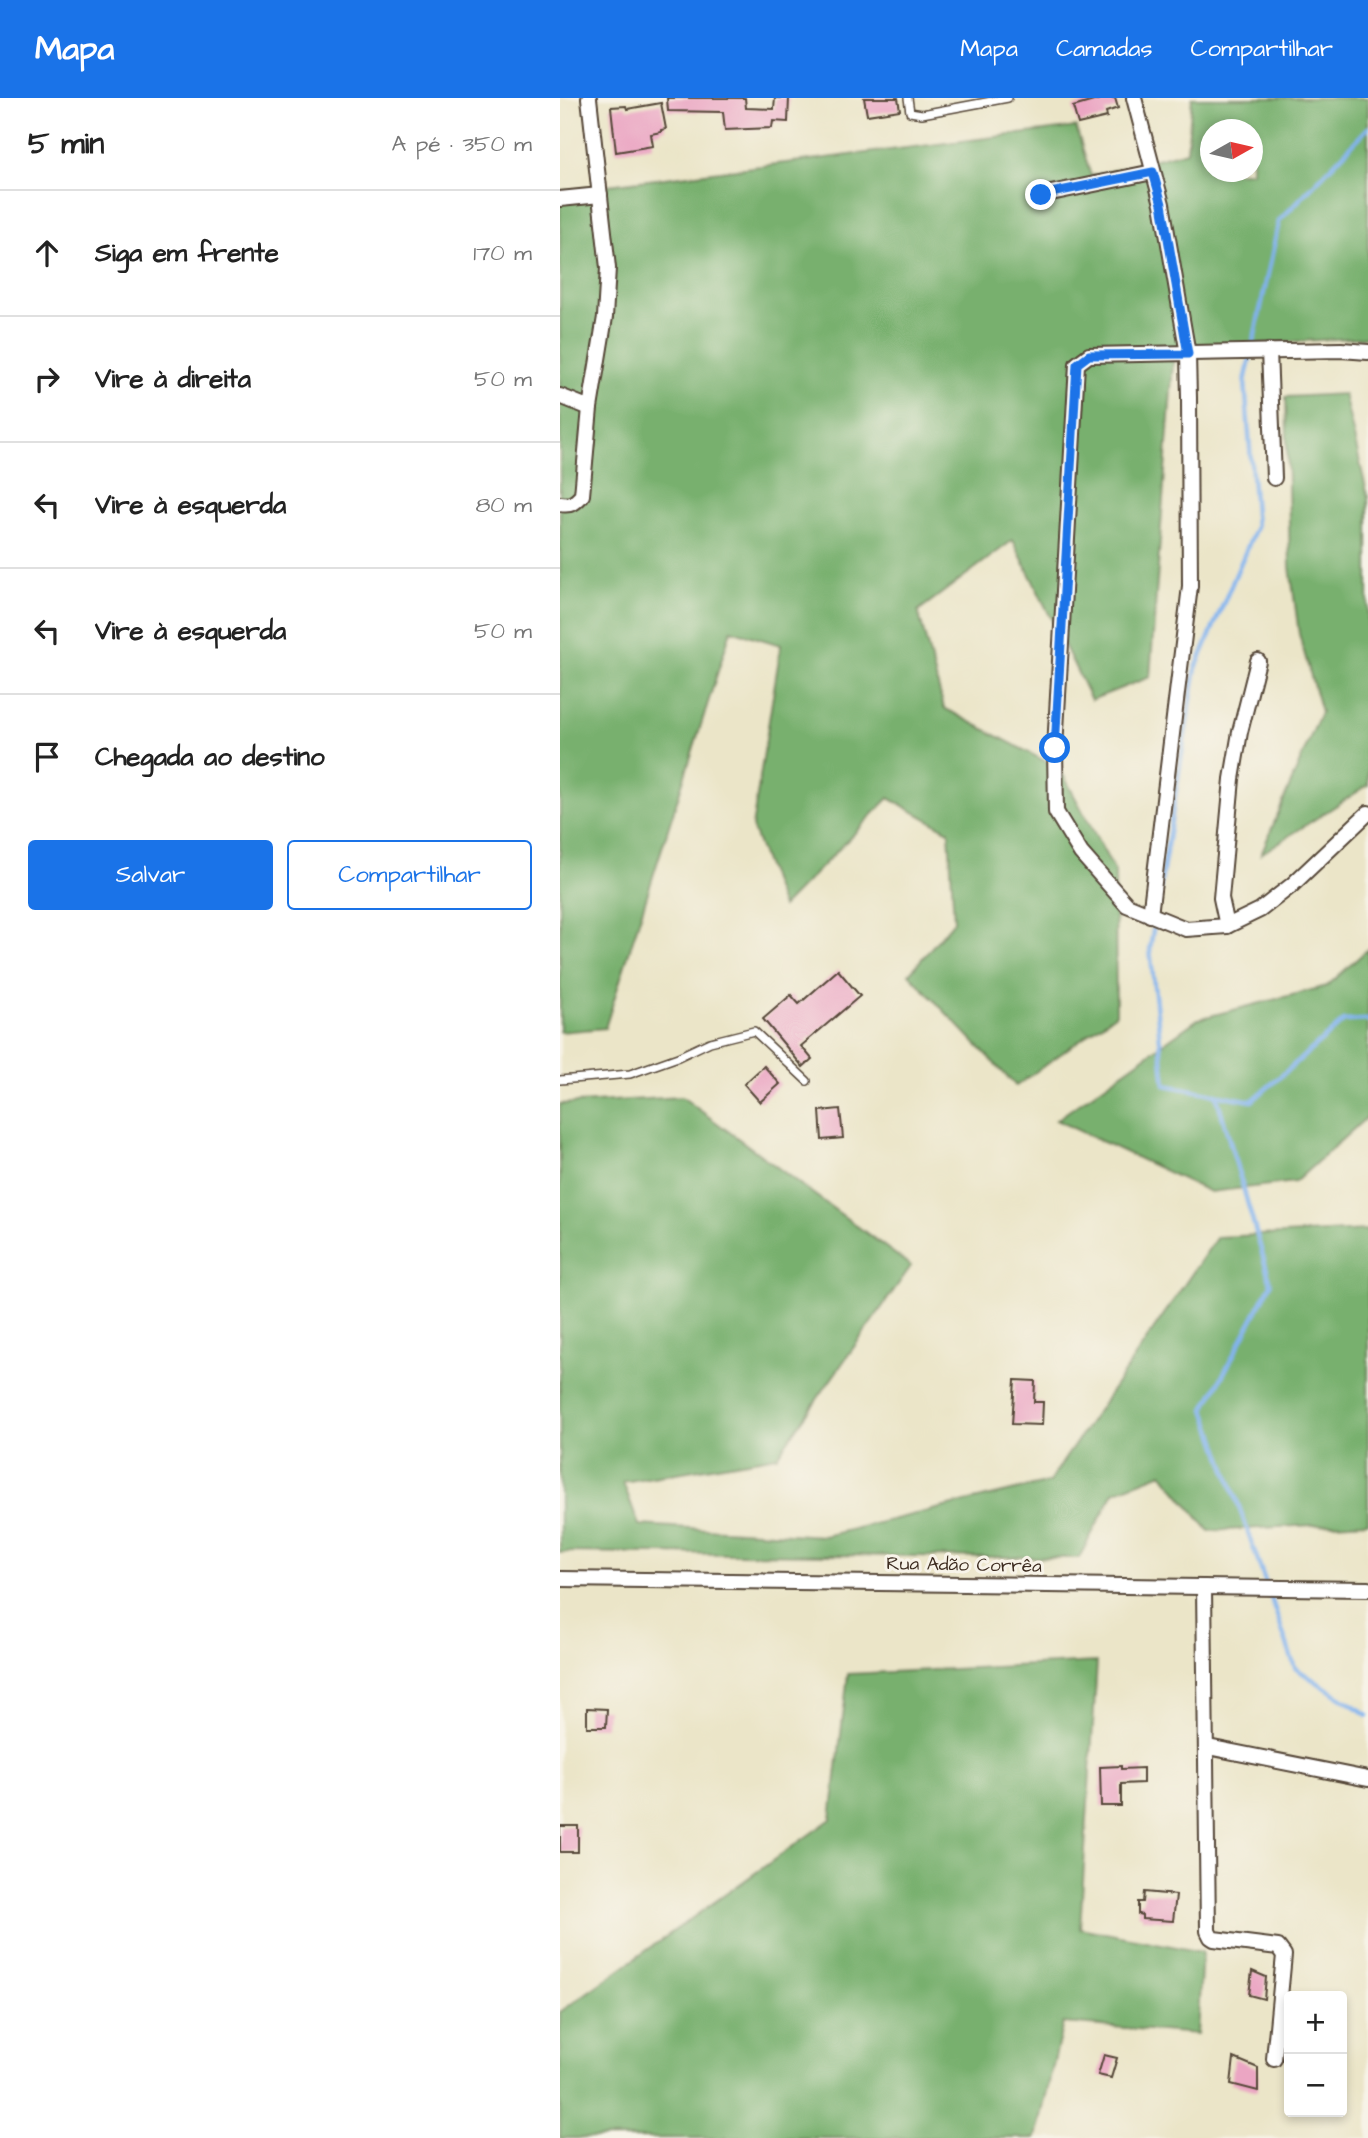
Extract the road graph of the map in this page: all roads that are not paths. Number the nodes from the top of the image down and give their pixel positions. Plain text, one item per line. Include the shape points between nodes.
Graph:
1 (589, 98) edge
2 (908, 98) edge
3 (1008, 98) edge
4 (1134, 98) edge
5 (1153, 172) junction
6 (600, 195) junction
7 (1041, 195) dead end
8 (560, 200) edge
9 (1269, 351) junction
10 (1368, 352) edge
11 (1188, 354) junction
12 (560, 396) edge
13 (590, 408) junction
14 (1274, 478) dead end
15 (560, 504) edge
16 (1258, 661) dead end
17 (1368, 813) edge
18 (1150, 915) junction
19 (1227, 926) junction
20 (560, 1080) edge
21 (807, 1081) dead end
22 (560, 1579) edge
23 (1204, 1587) junction
24 (1368, 1589) edge
25 (1208, 1747) junction
26 (1368, 1779) edge
27 (1274, 2059) dead end

1 - 6 street
2 - 3 lane via 910,112 922,114
4 - 5 street
5 - 7 street
5 - 11 street
6 - 8 street
6 - 13 street via 608,268
9 - 10 street
9 - 11 street
9 - 14 street
11 - 18 street via 1190,586
11 - 18 street via 1089,355 1077,364 1055,748 1056,812 1081,853 1127,905
12 - 13 street
13 - 15 street via 582,495 576,503
16 - 19 street via 1232,779 1220,898
17 - 19 street via 1292,885 1260,910
18 - 19 street via 1186,929
20 - 21 lane via 630,1074 678,1058 710,1041 754,1031
22 - 23 street, Rua Adão Corrêa
23 - 24 street, Rua Adão Corrêa
23 - 25 street
25 - 26 street
25 - 27 street via 1208,1931 1214,1939 1278,1947 1284,1955

